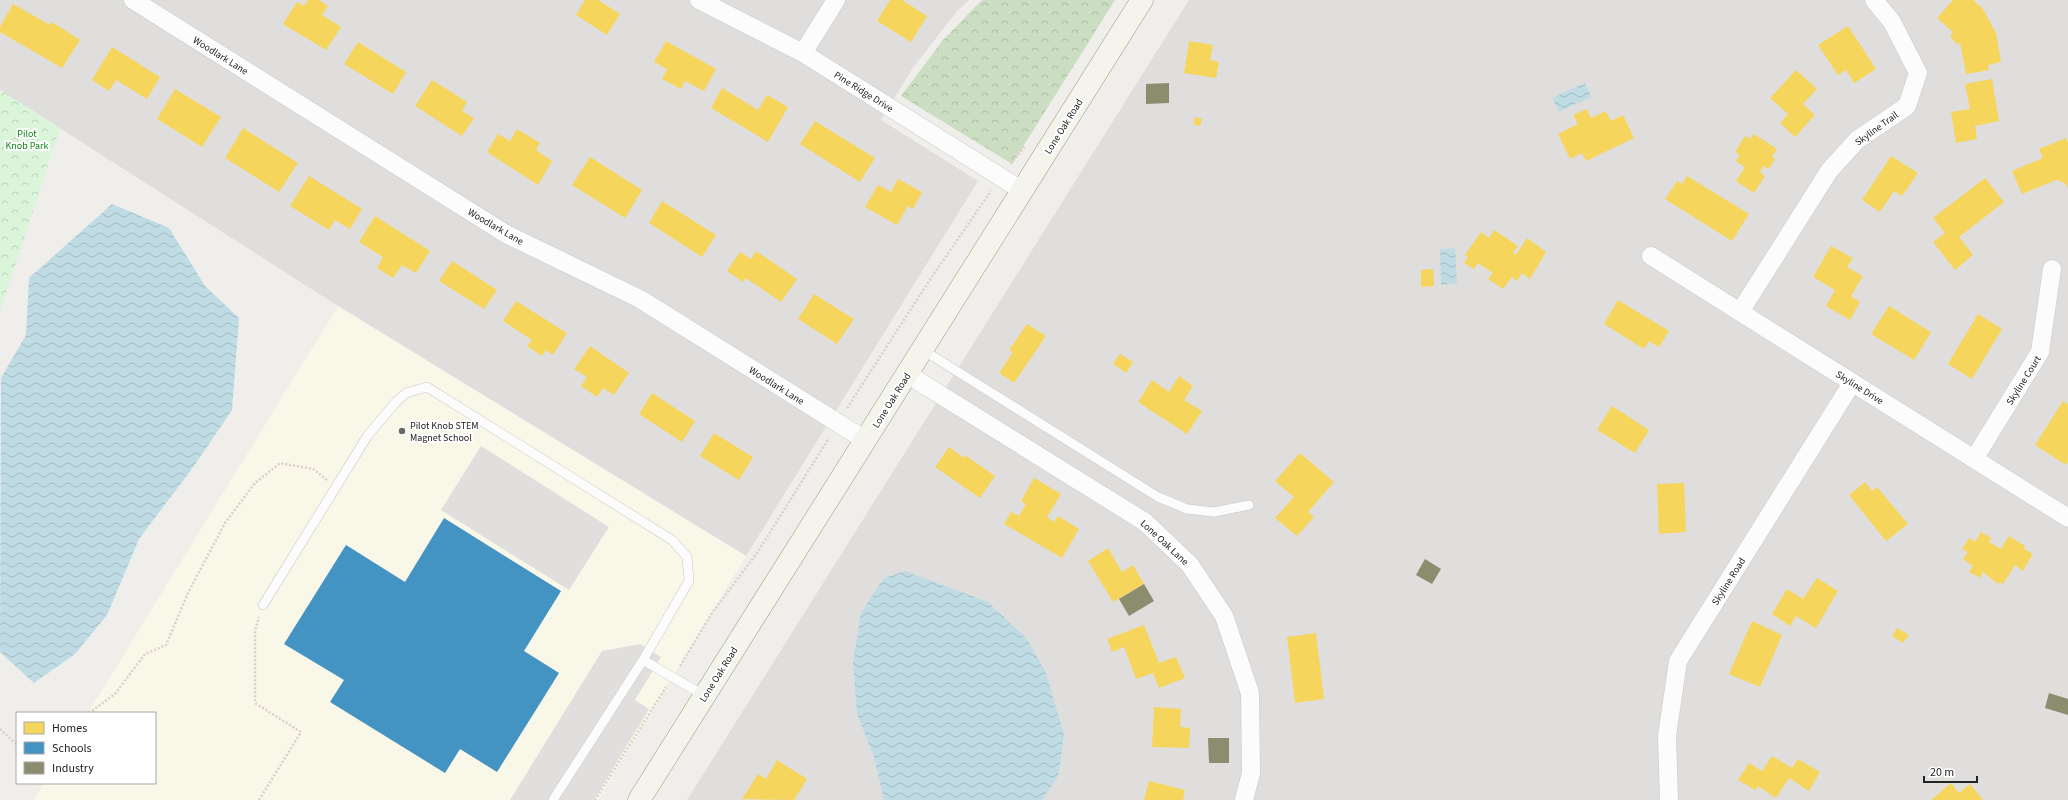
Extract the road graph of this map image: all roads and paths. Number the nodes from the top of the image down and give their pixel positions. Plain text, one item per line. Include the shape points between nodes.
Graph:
1 (134, 0) edge
2 (699, 0) edge
3 (836, 0) edge
4 (1142, 0) edge
5 (1874, 0) edge
6 (803, 53) junction
7 (1025, 146) dead end
8 (1002, 177) junction
9 (1023, 191) junction
10 (1651, 256) dead end
11 (2052, 269) dead end
12 (1740, 312) junction
13 (922, 350) junction
14 (907, 374) junction
15 (1852, 383) junction
16 (837, 423) junction
17 (865, 440) junction
18 (1974, 459) junction
19 (335, 487) junction
20 (1249, 505) dead end
21 (2068, 518) edge
22 (264, 605) joint
23 (643, 660) junction
24 (674, 676) junction
25 (705, 696) junction
26 (90, 712) edge
27 (0, 729) edge
28 (16, 744) edge
29 (258, 800) edge
30 (553, 800) edge
31 (595, 800) edge
32 (639, 800) edge
33 (1244, 800) edge
34 (1669, 800) edge

1 - 16 street, Woodlark Lane via 506,234 640,299
2 - 6 street, Pine Ridge Drive
3 - 6 street
4 - 9 main road, Lone Oak Road
5 - 12 street, Skyline Trail via 1892,22 1918,73 1907,106 1858,140 1829,171
6 - 8 street, Pine Ridge Drive
7 - 8 path
8 - 9 street, Pine Ridge Drive
8 - 16 path via 931,278
9 - 13 main road, Lone Oak Road
10 - 12 street, Skyline Drive
11 - 18 street, Skyline Court via 2040,352
12 - 15 street, Skyline Drive
13 - 14 main road, Lone Oak Road
13 - 20 lane via 1158,498 1187,509 1214,512
14 - 17 main road, Lone Oak Road
14 - 33 street, Lone Oak Lane via 1145,522 1190,565 1224,616 1250,693 1251,773
15 - 18 street, Skyline Drive
15 - 34 street, Skyline Road via 1678,661 1667,736
16 - 17 street, Woodlark Lane
16 - 24 path via 757,553 712,613
17 - 25 main road, Lone Oak Road
18 - 21 street, Skyline Drive
19 - 22 lane
19 - 23 lane via 368,435 396,402 406,393 427,387 672,540 688,557 689,581
19 - 26 path via 313,469 280,463 255,483 224,523 188,593 166,645 145,654 115,694
22 - 29 path via 255,631 255,703 302,732
23 - 24 lane
23 - 30 lane
24 - 25 lane
24 - 31 path
25 - 32 main road, Lone Oak Road
27 - 28 path

